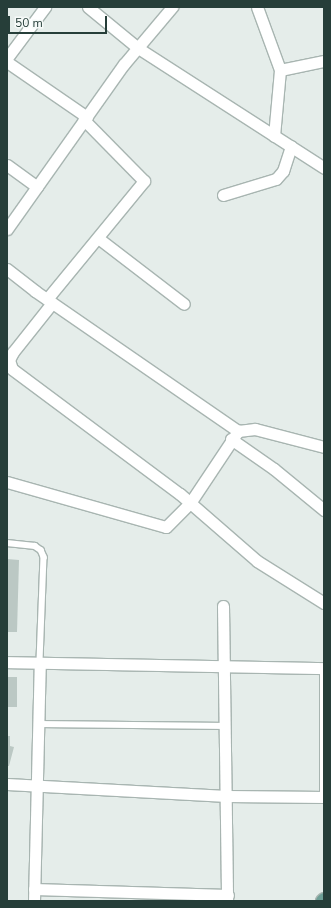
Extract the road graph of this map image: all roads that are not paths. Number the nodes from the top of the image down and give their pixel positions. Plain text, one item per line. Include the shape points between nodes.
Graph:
1 (45, 7) edge
2 (88, 7) edge
3 (172, 7) edge
4 (257, 7) edge
5 (138, 48) junction
6 (7, 58) edge
7 (324, 61) edge
8 (7, 62) edge
9 (280, 70) junction
10 (85, 118) junction
11 (274, 136) junction
12 (290, 146) junction
13 (7, 165) edge
14 (324, 168) edge
15 (37, 187) junction
16 (223, 195) dead end
17 (7, 229) edge
18 (98, 238) junction
19 (7, 269) edge
20 (50, 301) junction
21 (184, 304) dead end
22 (238, 430) junction
23 (231, 440) junction
24 (324, 447) edge
25 (7, 482) edge
26 (190, 503) junction
27 (324, 510) edge
28 (7, 543) edge
29 (324, 603) edge
30 (223, 606) dead end
31 (7, 662) edge
32 (40, 663) junction
33 (225, 666) junction
34 (324, 668) edge
35 (40, 724) junction
36 (226, 726) junction
37 (37, 783) junction
38 (7, 784) edge
39 (227, 796) junction
40 (323, 797) edge
41 (34, 888) junction
42 (228, 898) edge
43 (324, 898) edge
44 (34, 901) edge
45 (322, 901) edge

1 - 6 street
2 - 5 street
3 - 5 street
4 - 9 street
5 - 10 street
5 - 11 street
7 - 9 street
8 - 10 street
9 - 11 street
10 - 15 street
10 - 18 street via 144,181
11 - 12 street
12 - 14 street
12 - 16 street via 283,171 276,179
13 - 15 street
15 - 17 street
18 - 20 street
18 - 21 street
19 - 20 street
20 - 22 street
20 - 26 street via 14,352 9,365
22 - 23 street
22 - 24 street via 255,429
23 - 26 street
23 - 27 street via 274,469
25 - 26 street via 166,528
26 - 29 street via 258,561
28 - 32 lane via 35,546 41,550 44,557
30 - 33 street
31 - 32 street
32 - 33 street
32 - 35 street
33 - 34 street
33 - 36 street
34 - 40 lane
35 - 36 lane
35 - 37 street
36 - 39 street
37 - 38 street
37 - 39 street
37 - 41 street
39 - 40 street
39 - 42 street
41 - 42 street
41 - 44 street
43 - 45 main road

